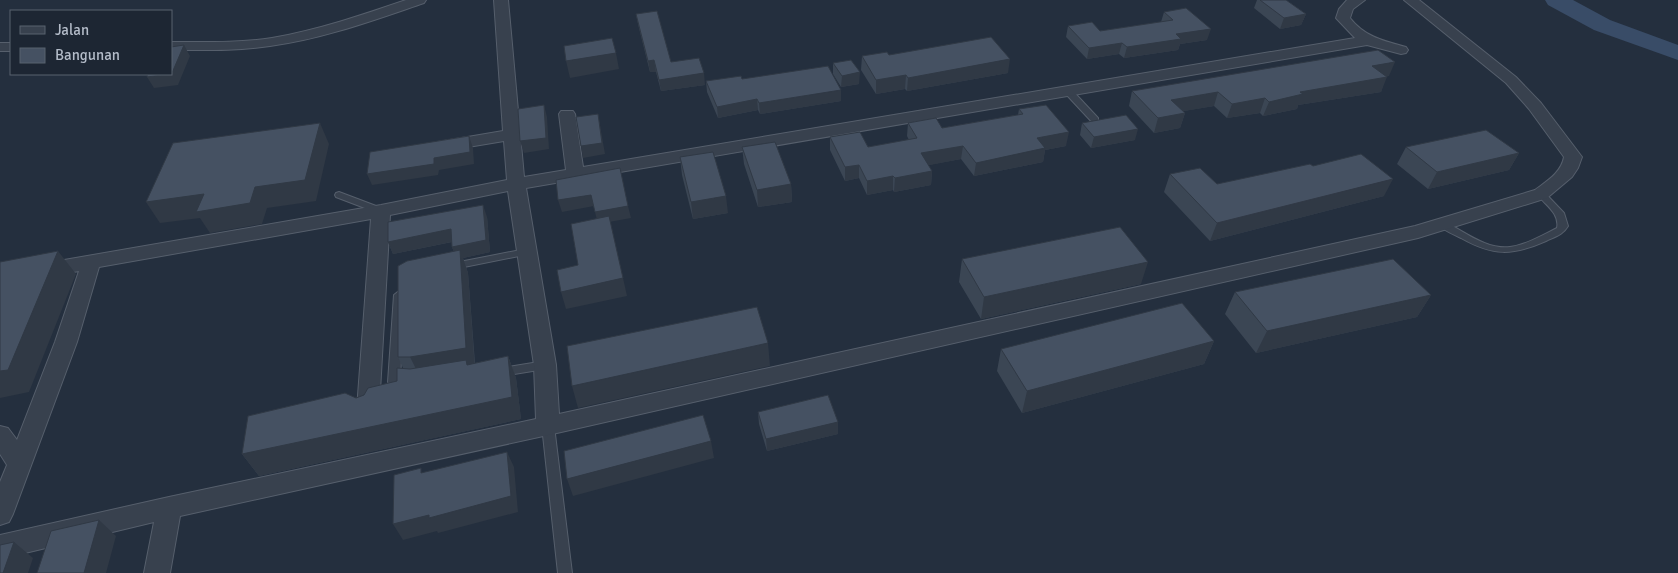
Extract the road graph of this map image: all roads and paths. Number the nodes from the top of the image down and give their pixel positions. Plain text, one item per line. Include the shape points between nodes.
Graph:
1 (419, 0) edge
2 (501, 0) edge
3 (1358, 0) edge
4 (1411, 0) edge
5 (1366, 40) junction
6 (172, 46) edge
7 (1401, 50) dead end
8 (1067, 90) junction
9 (567, 114) dead end
10 (1095, 120) edge
11 (511, 136) junction
12 (425, 148) edge
13 (575, 175) junction
14 (516, 184) junction
15 (1541, 194) junction
16 (339, 195) dead end
17 (381, 211) junction
18 (1442, 224) junction
19 (526, 252) junction
20 (91, 263) junction
21 (442, 269) edge
22 (0, 283) edge
23 (403, 284) edge
24 (545, 365) junction
25 (488, 374) edge
26 (421, 385) edge
27 (368, 409) edge
28 (548, 426) junction
29 (0, 436) edge
30 (19, 463) junction
31 (169, 508) junction
32 (0, 514) edge
33 (0, 548) edge
34 (157, 573) edge
35 (564, 573) edge

1 - 6 street via 290,39 256,44
2 - 11 street
3 - 5 street via 1348,4 1343,18 1351,30
4 - 15 street via 1511,80 1573,157 1560,179
5 - 7 street
5 - 8 street
8 - 10 lane
8 - 13 street
9 - 13 street
11 - 12 street
11 - 14 street
13 - 14 street
14 - 17 street
14 - 19 street
15 - 18 street
15 - 18 lane via 1561,216 1561,230 1512,250 1489,247
16 - 17 lane
17 - 20 street
17 - 27 street
18 - 28 street via 1418,232
19 - 21 lane
19 - 24 street
20 - 22 street via 18,275
20 - 30 street via 66,342
23 - 26 lane via 399,288 394,382 396,385
24 - 25 lane
24 - 28 street
28 - 31 street
28 - 35 lane
29 - 30 street
30 - 32 street
31 - 33 street
31 - 34 street

